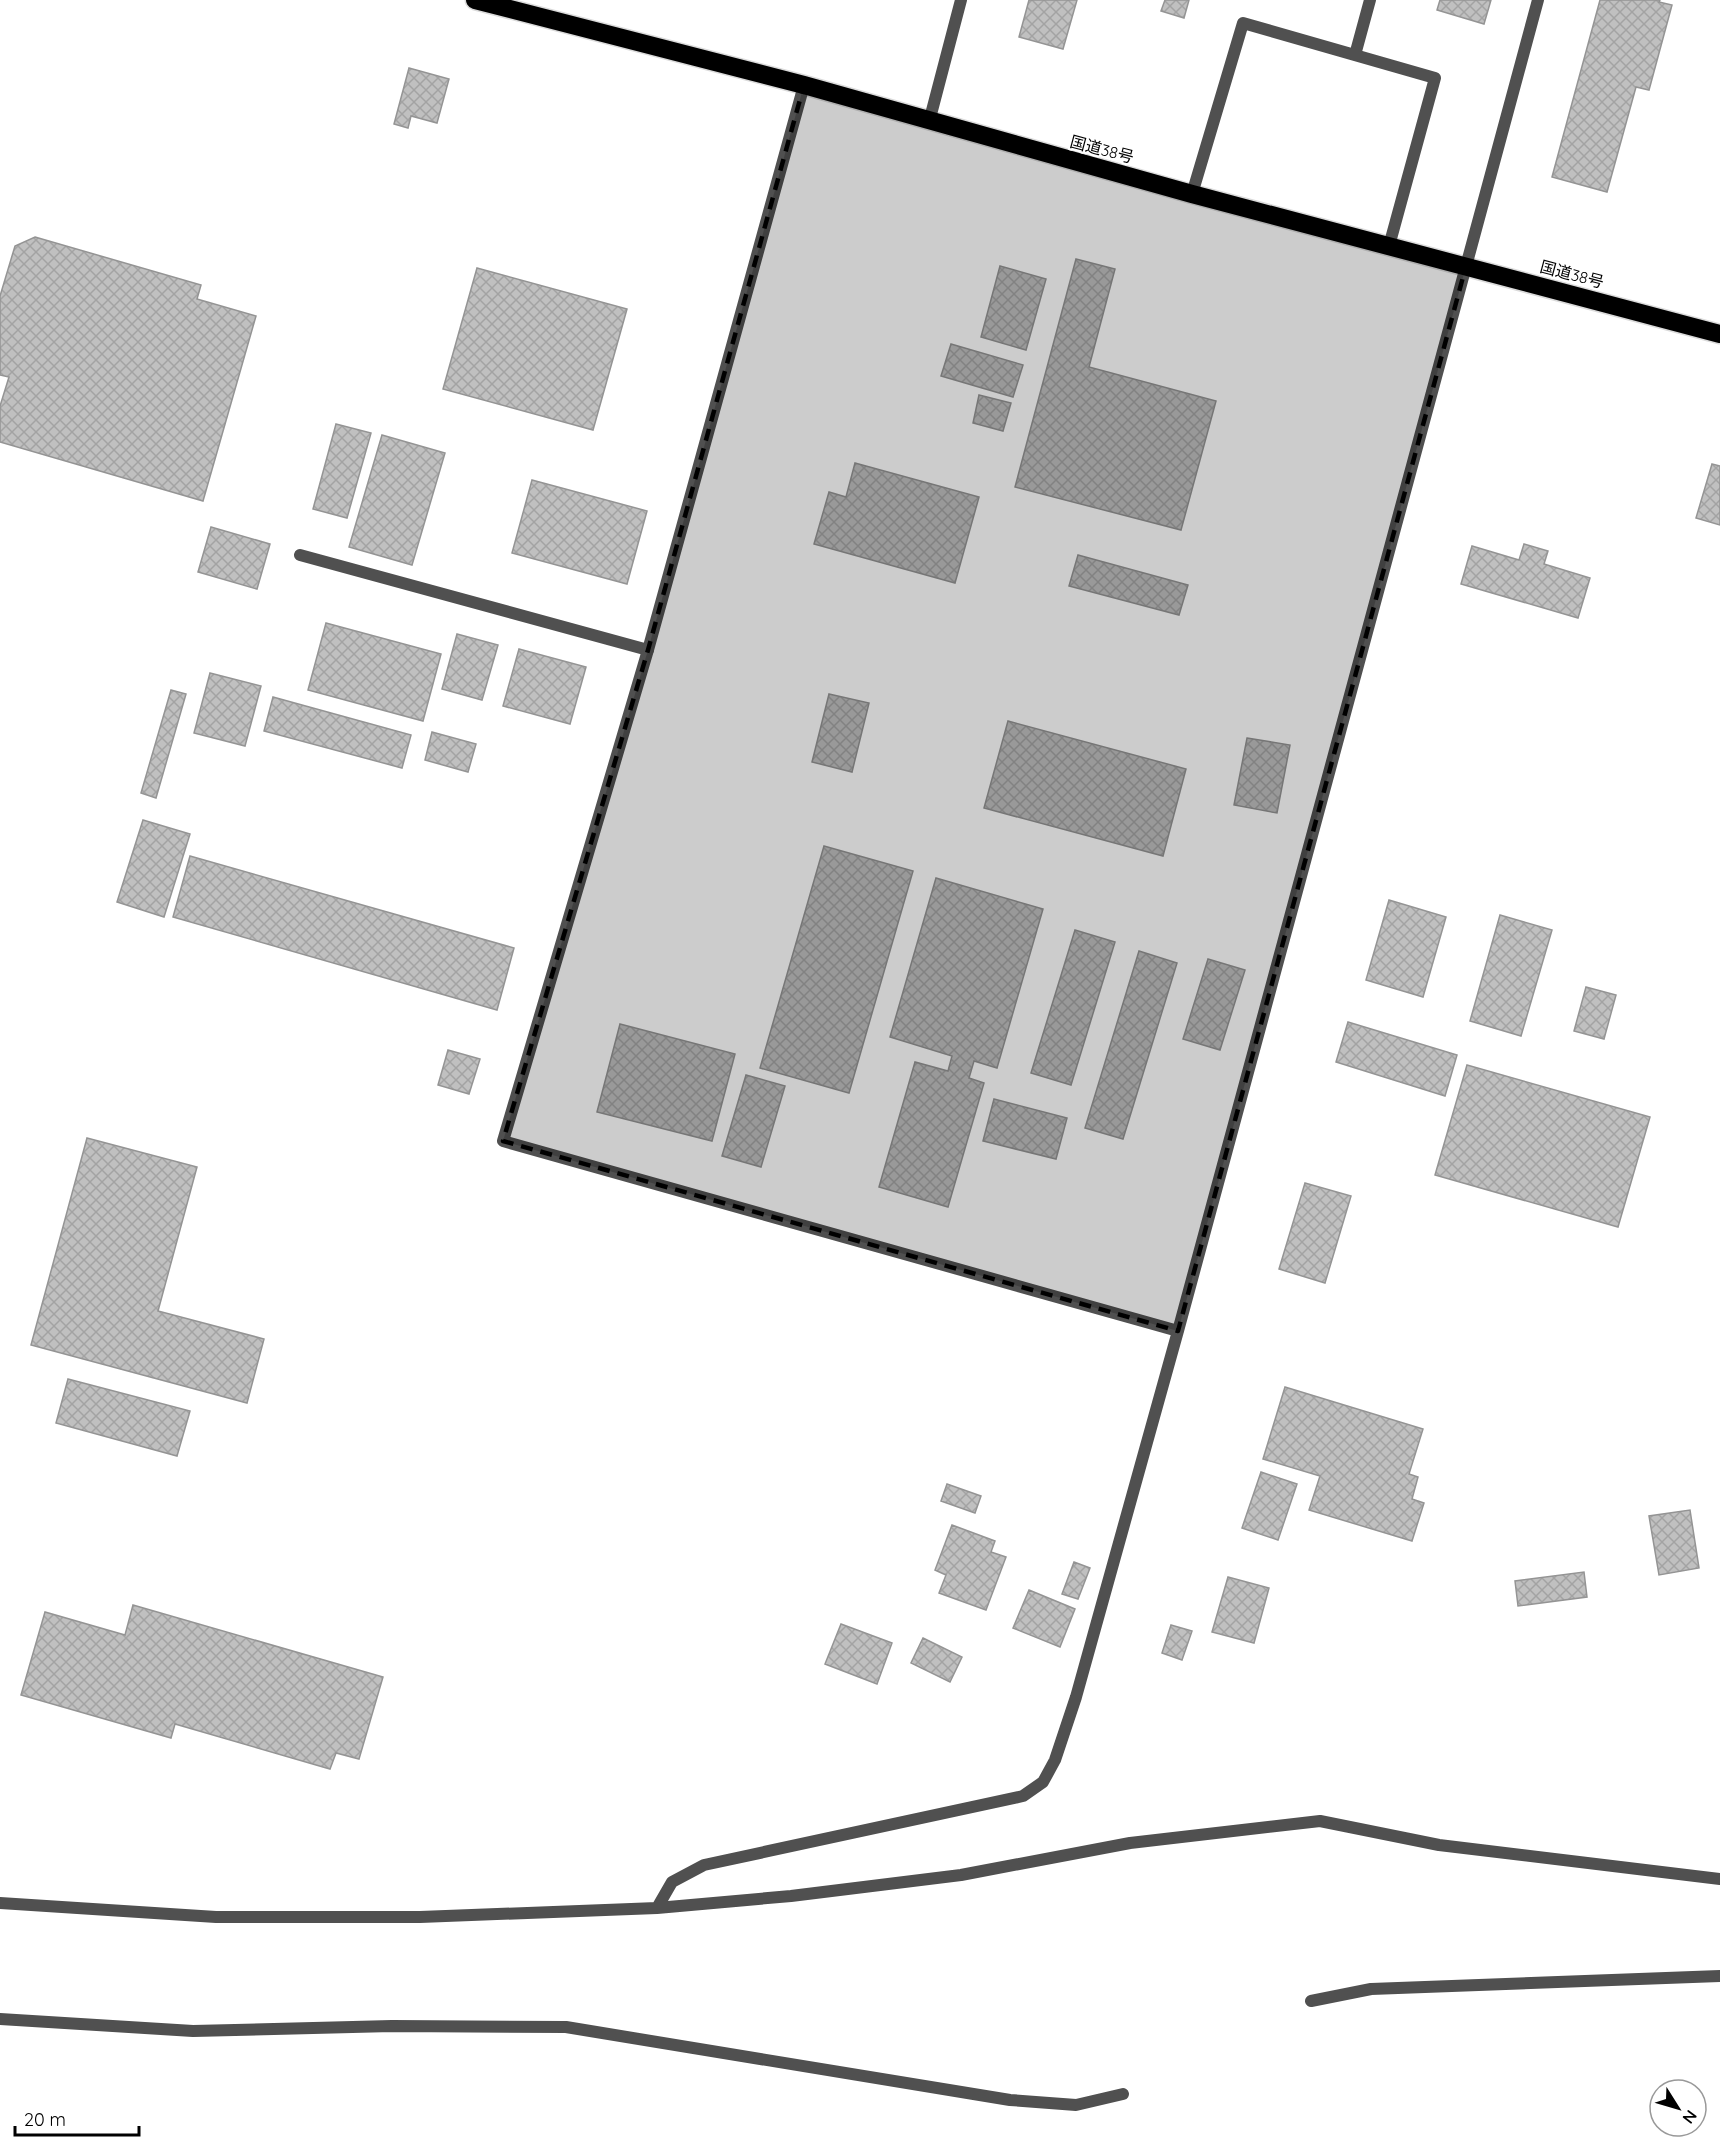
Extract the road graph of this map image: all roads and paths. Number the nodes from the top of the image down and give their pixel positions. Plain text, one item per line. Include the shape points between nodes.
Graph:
1 (475, 0) edge
2 (961, 0) edge
3 (1370, 0) edge
4 (1538, 0) edge
5 (1355, 55) junction
6 (804, 85) junction
7 (929, 122) junction
8 (1192, 194) junction
9 (1389, 246) junction
10 (1466, 266) junction
11 (1720, 334) edge
12 (300, 555) dead end
13 (648, 650) junction
14 (1178, 1331) junction
15 (1720, 1879) edge
16 (0, 1903) edge
17 (657, 1908) junction
18 (1720, 1976) edge
19 (1311, 2001) dead end
20 (0, 2019) edge
21 (1123, 2094) dead end

1 - 6 highway, 国道38号
2 - 7 street
3 - 5 street
4 - 10 street
5 - 8 street via 1243,23
5 - 9 street via 1436,78
6 - 7 highway, 国道38号
6 - 13 street
7 - 8 highway, 国道38号
8 - 9 highway, 国道38号
9 - 10 highway, 国道38号
10 - 11 highway, 国道38号
10 - 14 street
12 - 13 street
13 - 14 street via 503,1141
14 - 17 street via 1076,1697 1055,1760 1043,1782 1023,1796 704,1865 672,1882
15 - 17 street via 1438,1845 1320,1821 1130,1844 961,1875
16 - 17 street via 216,1917 420,1917
18 - 19 street via 1371,1989
20 - 21 street via 193,2031 566,2027 1010,2100 1076,2105

